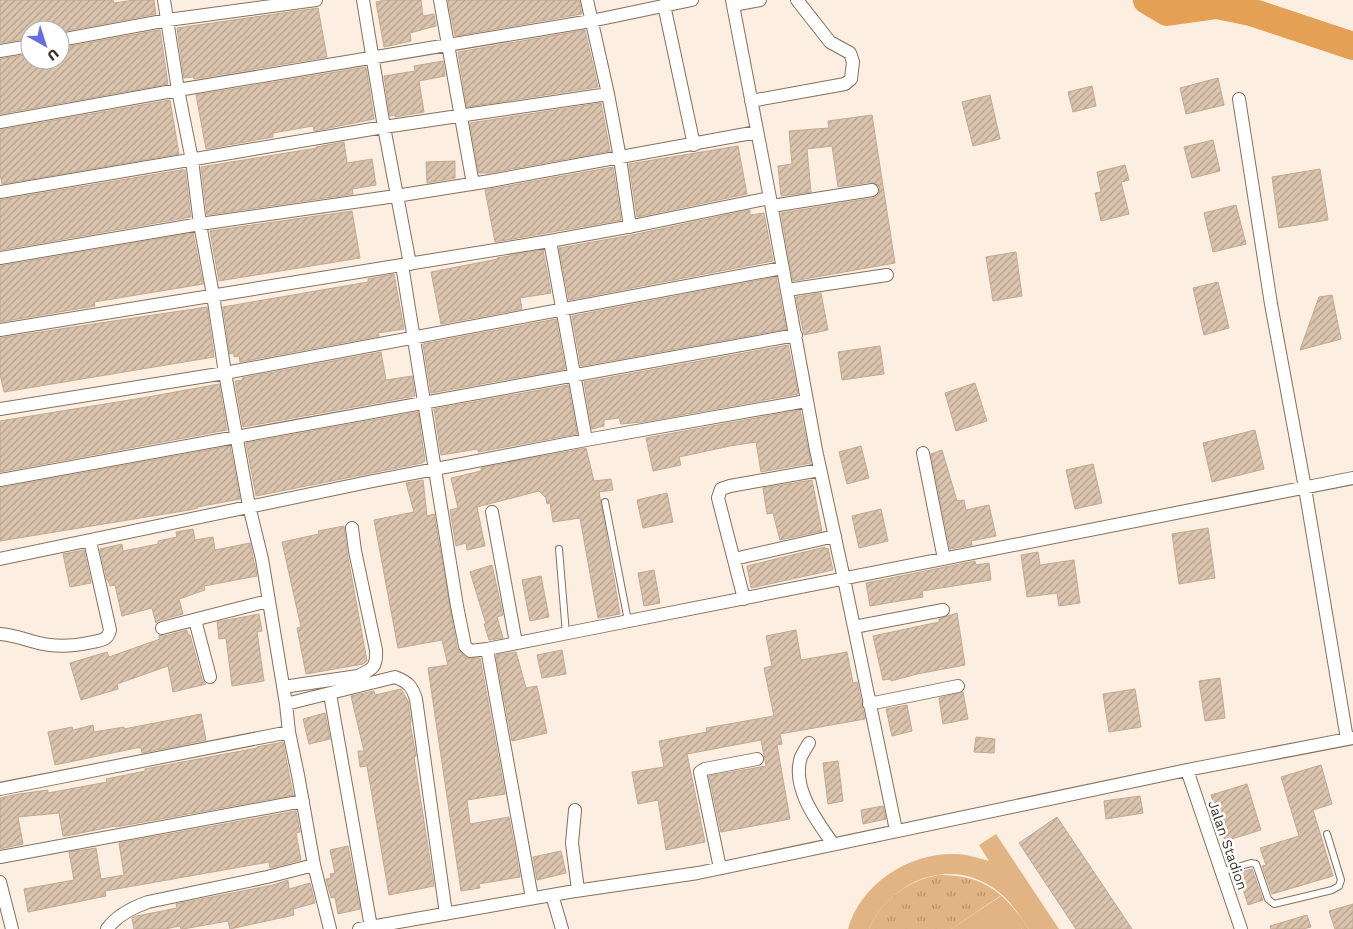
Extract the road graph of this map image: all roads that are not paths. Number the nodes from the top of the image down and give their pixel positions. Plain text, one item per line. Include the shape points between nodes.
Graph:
1 (164, 0) edge
2 (316, 0) edge
3 (364, 0) edge
4 (440, 0) edge
5 (587, 0) edge
6 (692, 0) edge
7 (760, 0) edge
8 (797, 0) edge
9 (733, 3) edge
10 (664, 6) junction
11 (168, 20) junction
12 (591, 21) junction
13 (70, 38) edge
14 (447, 45) junction
15 (20, 48) edge
16 (0, 52) edge
17 (373, 58) junction
18 (178, 90) junction
19 (608, 94) junction
20 (1239, 99) dead end
21 (751, 101) junction
22 (460, 117) junction
23 (0, 122) edge
24 (384, 127) junction
25 (757, 132) junction
26 (694, 145) junction
27 (620, 158) junction
28 (192, 160) junction
29 (473, 184) junction
30 (872, 190) dead end
31 (0, 192) edge
32 (396, 196) junction
33 (771, 202) junction
34 (200, 224) junction
35 (630, 227) junction
36 (550, 241) junction
37 (0, 258) edge
38 (406, 264) junction
39 (782, 268) junction
40 (887, 275) dead end
41 (787, 290) junction
42 (213, 295) junction
43 (562, 309) junction
44 (0, 330) edge
45 (796, 335) junction
46 (414, 336) junction
47 (225, 373) junction
48 (573, 375) junction
49 (806, 401) junction
50 (425, 404) junction
51 (0, 409) edge
52 (237, 438) junction
53 (586, 440) junction
54 (923, 453) dead end
55 (434, 470) junction
56 (820, 470) junction
57 (1353, 478) edge
58 (0, 480) edge
59 (1305, 488) junction
60 (605, 502) dead end
61 (248, 506) junction
62 (492, 512) dead end
63 (352, 528) dead end
64 (835, 536) junction
65 (90, 541) junction
66 (558, 549) dead end
67 (0, 559) edge
68 (734, 559) junction
69 (944, 559) junction
70 (844, 579) junction
71 (744, 599) junction
72 (268, 601) junction
73 (943, 610) dead end
74 (195, 620) junction
75 (628, 622) junction
76 (854, 627) junction
77 (162, 628) dead end
78 (0, 634) edge
79 (566, 634) junction
80 (516, 643) junction
81 (487, 649) junction
82 (210, 677) dead end
83 (958, 686) dead end
84 (283, 688) junction
85 (330, 694) junction
86 (286, 704) junction
87 (869, 704) junction
88 (289, 732) junction
89 (1350, 738) edge
90 (809, 743) dead end
91 (757, 759) dead end
92 (1187, 770) junction
93 (0, 789) edge
94 (303, 801) junction
95 (575, 810) dead end
96 (896, 830) junction
97 (1327, 834) dead end
98 (833, 844) junction
99 (0, 857) edge
100 (314, 865) junction
101 (720, 868) junction
102 (1222, 872) junction
103 (0, 882) edge
104 (578, 890) junction
105 (552, 894) junction
106 (532, 898) junction
107 (446, 914) junction
108 (365, 928) edge
109 (12, 929) edge
110 (107, 929) edge
111 (330, 929) edge
112 (562, 929) edge
113 (1241, 929) edge

1 - 11 street
2 - 11 street
3 - 17 street
4 - 14 street
5 - 12 street
6 - 10 street
7 - 9 street
8 - 21 street via 830,42 850,53 853,62 851,79 845,84
9 - 21 street
10 - 12 street
10 - 26 street
11 - 13 street
11 - 18 street
12 - 14 street
12 - 19 street
14 - 17 street
14 - 22 street
15 - 16 street
17 - 18 street
17 - 24 street
18 - 23 street
18 - 28 street
19 - 22 street
19 - 27 street
20 - 59 street via 1271,304
21 - 25 street
22 - 24 street
22 - 29 street
24 - 28 street
24 - 32 street
25 - 26 street
25 - 33 street
26 - 27 street
27 - 29 street
27 - 35 street
28 - 31 street
28 - 34 street
29 - 32 street
30 - 33 street
32 - 34 street
32 - 38 street
33 - 35 street
33 - 39 street
34 - 37 street
34 - 42 street
35 - 36 street
36 - 38 street
36 - 43 street
38 - 42 street
38 - 46 street
39 - 41 street
39 - 43 street
40 - 41 street
41 - 45 street
42 - 44 street
42 - 47 street
43 - 46 street
43 - 48 street
45 - 48 street
45 - 49 street
46 - 47 street
46 - 50 street
47 - 51 street
47 - 52 street
48 - 50 street
48 - 53 street
49 - 53 street
49 - 56 street
50 - 52 street
50 - 55 street
52 - 58 street
52 - 61 street
53 - 55 street
54 - 69 street
55 - 61 street
55 - 81 street via 465,646 470,651
56 - 64 street
56 - 68 street via 721,489 718,498
57 - 59 street
59 - 69 street
59 - 89 street
60 - 75 lane
61 - 65 street
61 - 72 street via 262,559
62 - 80 street
63 - 84 street via 376,650 374,667 358,676
64 - 68 street
64 - 70 street
65 - 67 street
65 - 78 street via 109,636 74,646 49,645
66 - 79 lane
68 - 71 street
69 - 70 street
70 - 71 street
70 - 76 street
71 - 75 street
72 - 74 street
72 - 84 street
73 - 76 street
74 - 77 street
74 - 82 street
75 - 79 street
76 - 87 street
79 - 80 street
80 - 81 street
81 - 106 street
83 - 87 street
84 - 86 street
85 - 86 street
85 - 107 street via 395,678 413,688
85 - 108 street
86 - 88 street
87 - 96 street
88 - 93 street
88 - 94 street
89 - 92 street
90 - 98 street via 801,758 800,779 812,815
91 - 101 street via 705,768 700,772
92 - 96 street
92 - 102 street, Jalan Stadion
94 - 99 street
94 - 100 street
95 - 104 street via 572,843
96 - 98 street
97 - 102 lane via 1341,880 1339,886 1332,890 1274,904 1268,899 1256,864
98 - 101 street
100 - 110 street via 148,902 123,915
100 - 111 street
101 - 104 street
102 - 113 street, Jalan Stadion
103 - 109 street
104 - 105 street
105 - 106 street
105 - 112 street
106 - 107 street
107 - 108 street

